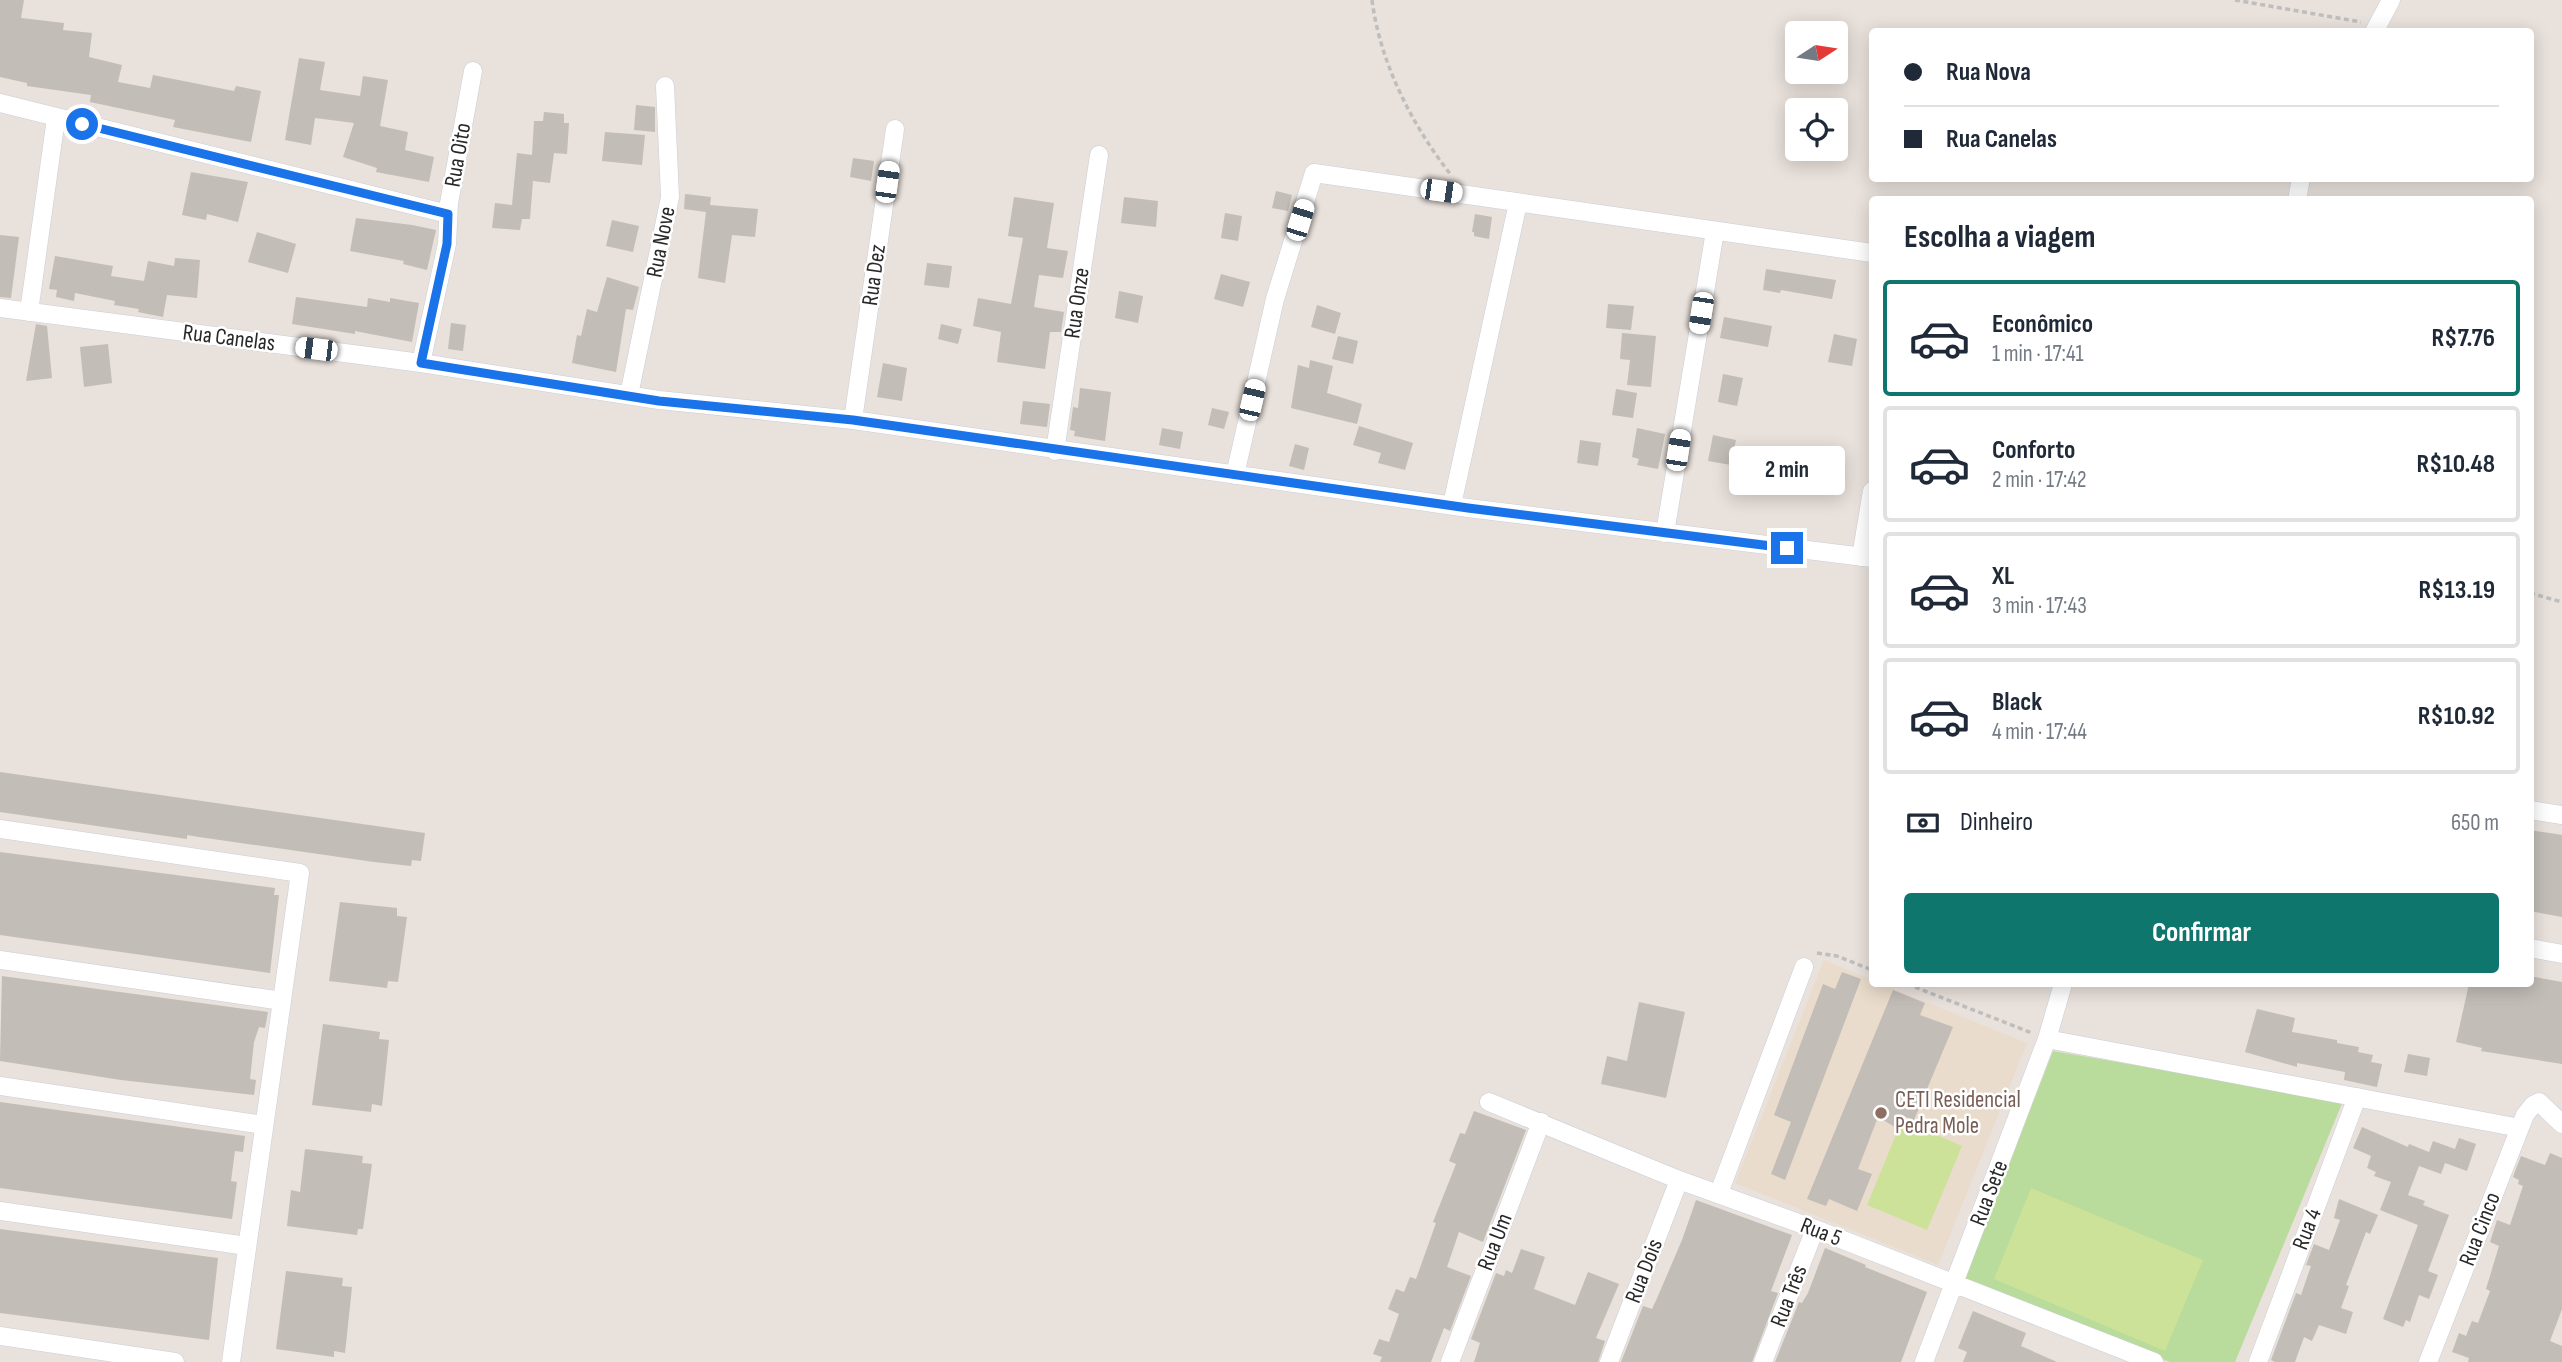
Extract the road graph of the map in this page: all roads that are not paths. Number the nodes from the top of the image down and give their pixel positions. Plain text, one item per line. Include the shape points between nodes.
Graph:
1 (2391, 0) edge
2 (2376, 28) edge
3 (473, 71) dead end
4 (665, 86) dead end
5 (0, 103) edge
6 (56, 118) junction
7 (895, 129) dead end
8 (1099, 155) dead end
9 (1518, 202) junction
10 (448, 214) junction
11 (1715, 230) junction
12 (1869, 253) edge
13 (0, 309) edge
14 (29, 312) junction
15 (421, 363) junction
16 (629, 395) junction
17 (853, 420) junction
18 (1055, 451) junction
19 (1235, 475) junction
20 (1452, 505) junction
21 (1869, 531) edge
22 (1665, 533) junction
23 (1867, 558) edge
24 (2534, 811) edge
25 (2562, 815) edge
26 (0, 829) edge
27 (2534, 949) edge
28 (2562, 954) edge
29 (0, 960) edge
30 (1804, 967) road end
31 (2062, 987) edge
32 (282, 1001) junction
33 (2047, 1039) junction
34 (0, 1086) edge
35 (2357, 1097) junction
36 (1489, 1102) dead end
37 (2539, 1102) junction
38 (2562, 1103) edge
39 (1541, 1122) junction
40 (2562, 1124) edge
41 (264, 1125) junction
42 (2520, 1128) junction
43 (1679, 1180) junction
44 (1719, 1194) junction
45 (0, 1211) edge
46 (1815, 1229) junction
47 (247, 1246) junction
48 (1954, 1285) junction
49 (0, 1336) edge
50 (2115, 1355) edge
51 (175, 1362) edge
52 (231, 1362) edge
53 (1450, 1362) edge
54 (1609, 1362) edge
55 (1763, 1362) edge
56 (1924, 1362) edge
57 (2154, 1362) edge
58 (2258, 1362) edge
59 (2428, 1362) edge

1 - 2 street
3 - 10 street, Rua Oito
4 - 16 street, Rua Nove via 670,197
5 - 6 street
6 - 10 street
6 - 14 street
7 - 17 street, Rua Dez
8 - 18 street, Rua Onze
9 - 11 street
9 - 19 street via 1314,173 1275,299
9 - 20 street
10 - 15 street, Rua Oito via 447,244
11 - 12 street
11 - 22 street
13 - 14 street, Rua Canelas
14 - 15 street, Rua Canelas
15 - 16 street, Rua Canelas
16 - 17 street, Rua Canelas
17 - 18 street, Rua Canelas
18 - 19 street, Rua Canelas
19 - 20 street, Rua Canelas
20 - 22 street, Rua Canelas
21 - 23 street
22 - 23 street, Rua Canelas
24 - 25 street
26 - 32 street via 300,873
27 - 28 street
29 - 32 street
30 - 44 street
31 - 33 street, Rua Sete
32 - 41 street
33 - 35 street
33 - 48 street, Rua Sete
34 - 41 street
35 - 42 street
35 - 58 street, Rua 4
36 - 39 street, Rua 5
37 - 38 street
37 - 40 street
37 - 42 street, Rua Cinco via 2525,1115
39 - 43 street, Rua 5
39 - 53 street, Rua Um
41 - 47 street
42 - 59 street, Rua Cinco
43 - 44 street, Rua 5
43 - 54 street, Rua Dois
44 - 46 street, Rua 5
45 - 47 street
46 - 48 street, Rua 5
46 - 55 street, Rua Três
47 - 52 street
48 - 50 street, Rua 5
48 - 56 street, Rua Sete
49 - 51 street
50 - 57 street, Rua 5

